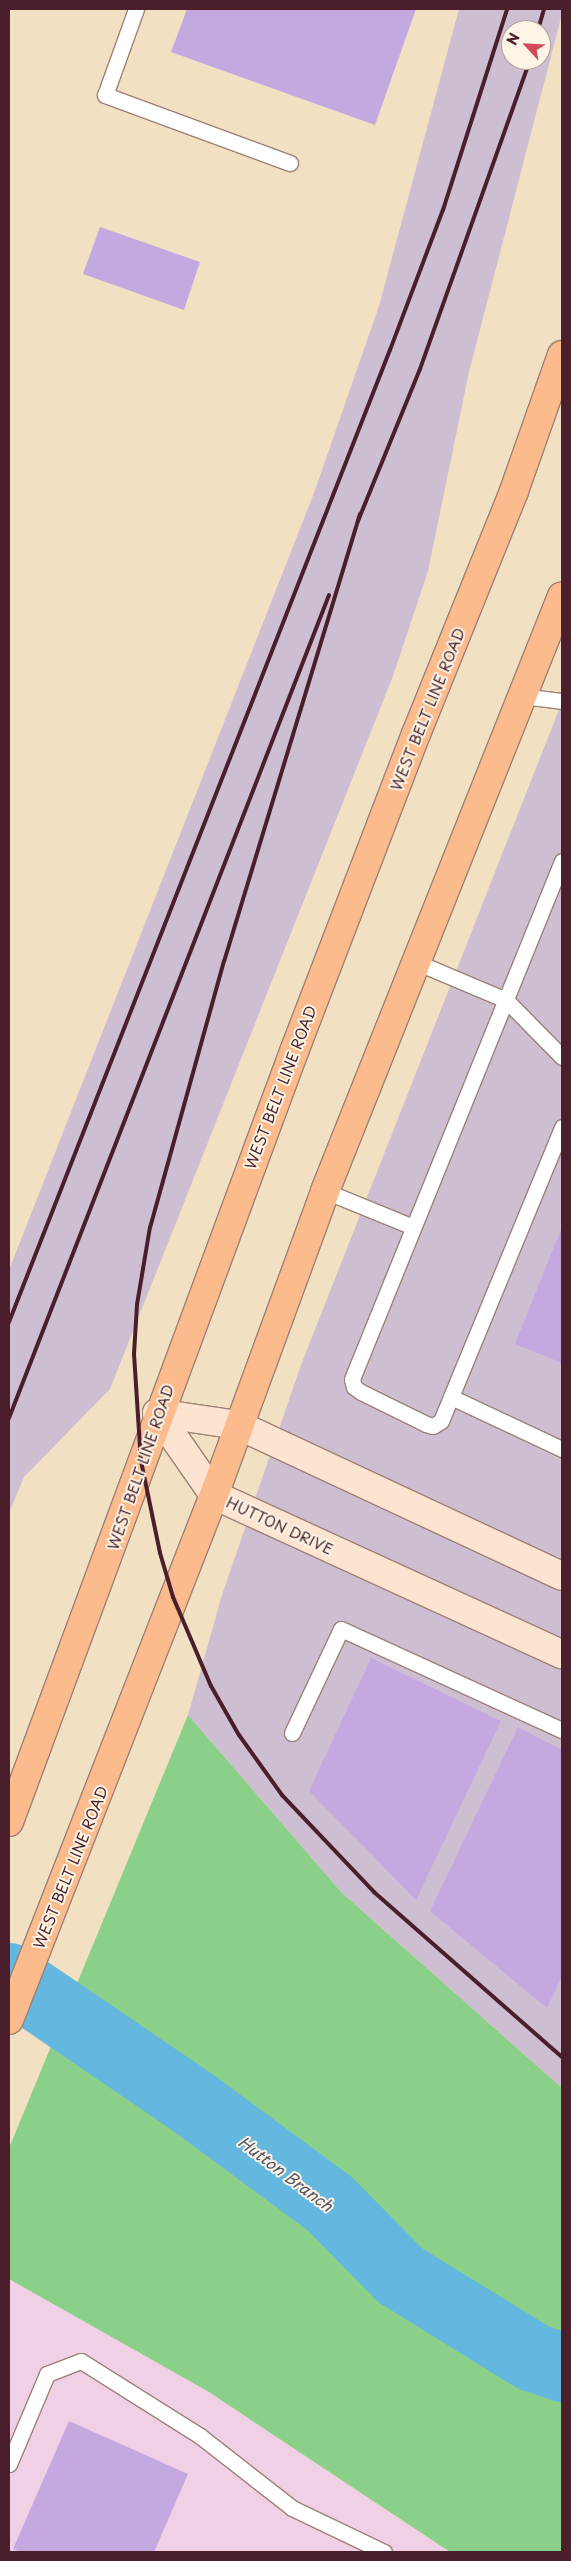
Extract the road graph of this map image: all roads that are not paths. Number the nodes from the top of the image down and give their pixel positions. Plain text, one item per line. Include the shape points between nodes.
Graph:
1 (136, 9) edge
2 (290, 163) dead end
3 (562, 356) edge
4 (562, 596) edge
5 (522, 696) junction
6 (562, 701) edge
7 (562, 861) edge
8 (416, 962) junction
9 (506, 1000) junction
10 (562, 1056) edge
11 (562, 1127) edge
12 (326, 1192) junction
13 (413, 1227) junction
14 (451, 1397) junction
15 (157, 1413) junction
16 (238, 1425) junction
17 (562, 1450) edge
18 (214, 1495) junction
19 (562, 1576) edge
20 (562, 1654) edge
21 (562, 1730) edge
22 (292, 1733) dead end
23 (9, 1822) edge
24 (9, 2020) edge
25 (9, 2464) edge
26 (366, 2548) edge
27 (384, 2552) edge

1 - 2 lane via 105,95
3 - 15 main road, WEST BELT LINE ROAD via 514,491 416,734
4 - 5 main road, WEST BELT LINE ROAD
5 - 6 lane
5 - 8 main road, WEST BELT LINE ROAD
7 - 9 lane
8 - 9 lane
8 - 12 main road, WEST BELT LINE ROAD
9 - 10 lane
9 - 13 lane
11 - 14 lane
12 - 13 lane
12 - 16 main road, WEST BELT LINE ROAD
13 - 14 lane via 352,1379 361,1392 433,1426 441,1421
14 - 17 lane
15 - 16 street
15 - 18 street, HUTTON DRIVE
15 - 23 main road, WEST BELT LINE ROAD via 103,1572
16 - 18 main road, WEST BELT LINE ROAD
16 - 19 street
18 - 20 street, HUTTON DRIVE
18 - 24 main road, WEST BELT LINE ROAD
21 - 22 lane via 341,1629
25 - 26 lane via 47,2374 81,2361 200,2436 292,2508
26 - 27 lane

